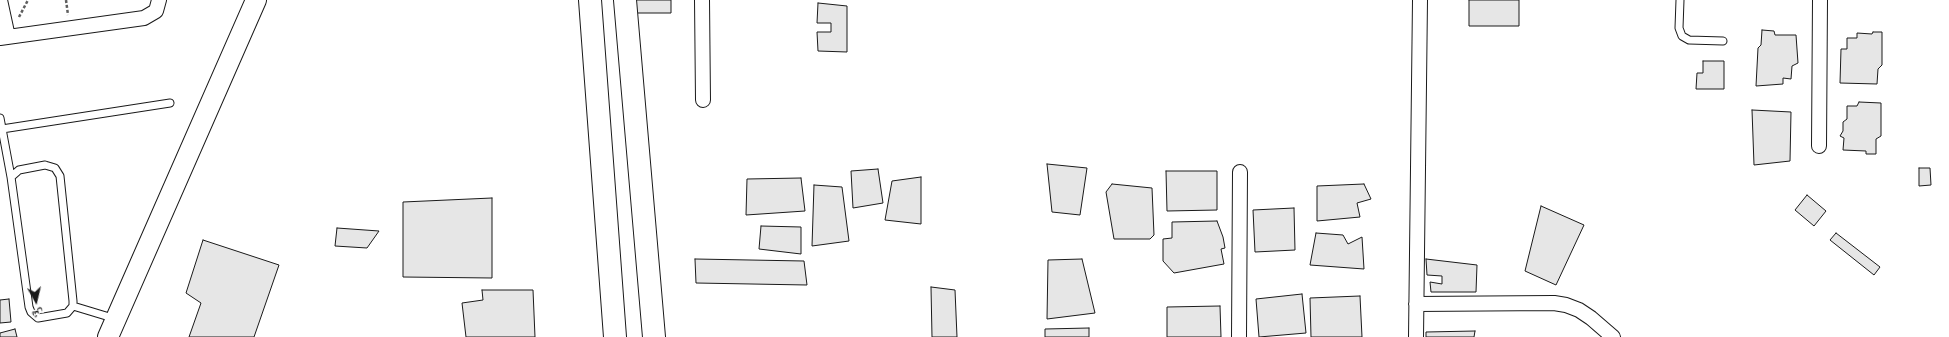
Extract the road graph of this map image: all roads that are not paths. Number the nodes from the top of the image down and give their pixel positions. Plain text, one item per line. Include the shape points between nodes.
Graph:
1 (0, 0) edge
2 (159, 0) edge
3 (256, 0) edge
4 (590, 0) edge
5 (625, 0) edge
6 (702, 0) edge
7 (1420, 0) edge
8 (1680, 0) edge
9 (1820, 0) edge
10 (4, 38) edge
11 (1722, 41) dead end
12 (703, 100) dead end
13 (170, 103) dead end
14 (0, 118) edge
15 (2, 130) junction
16 (1819, 146) dead end
17 (1240, 172) dead end
18 (12, 177) junction
19 (1416, 304) junction
20 (72, 306) junction
21 (116, 319) junction
22 (108, 337) edge
23 (615, 337) edge
24 (654, 337) edge
25 (1239, 337) edge
26 (1416, 337) edge
27 (1613, 337) edge

1 - 10 street
2 - 10 street via 156,11 144,18
3 - 21 street
4 - 23 main road
5 - 24 main road
6 - 12 street
7 - 19 street
8 - 11 lane via 1679,28 1682,36 1689,40
9 - 16 street
13 - 15 lane
14 - 15 lane
15 - 18 lane
17 - 25 street
18 - 20 lane via 31,312 38,318 56,316 67,313
18 - 20 lane via 19,170 45,165 50,165 58,171
19 - 26 street
19 - 27 street via 1566,305 1591,318
20 - 21 lane
21 - 22 street

